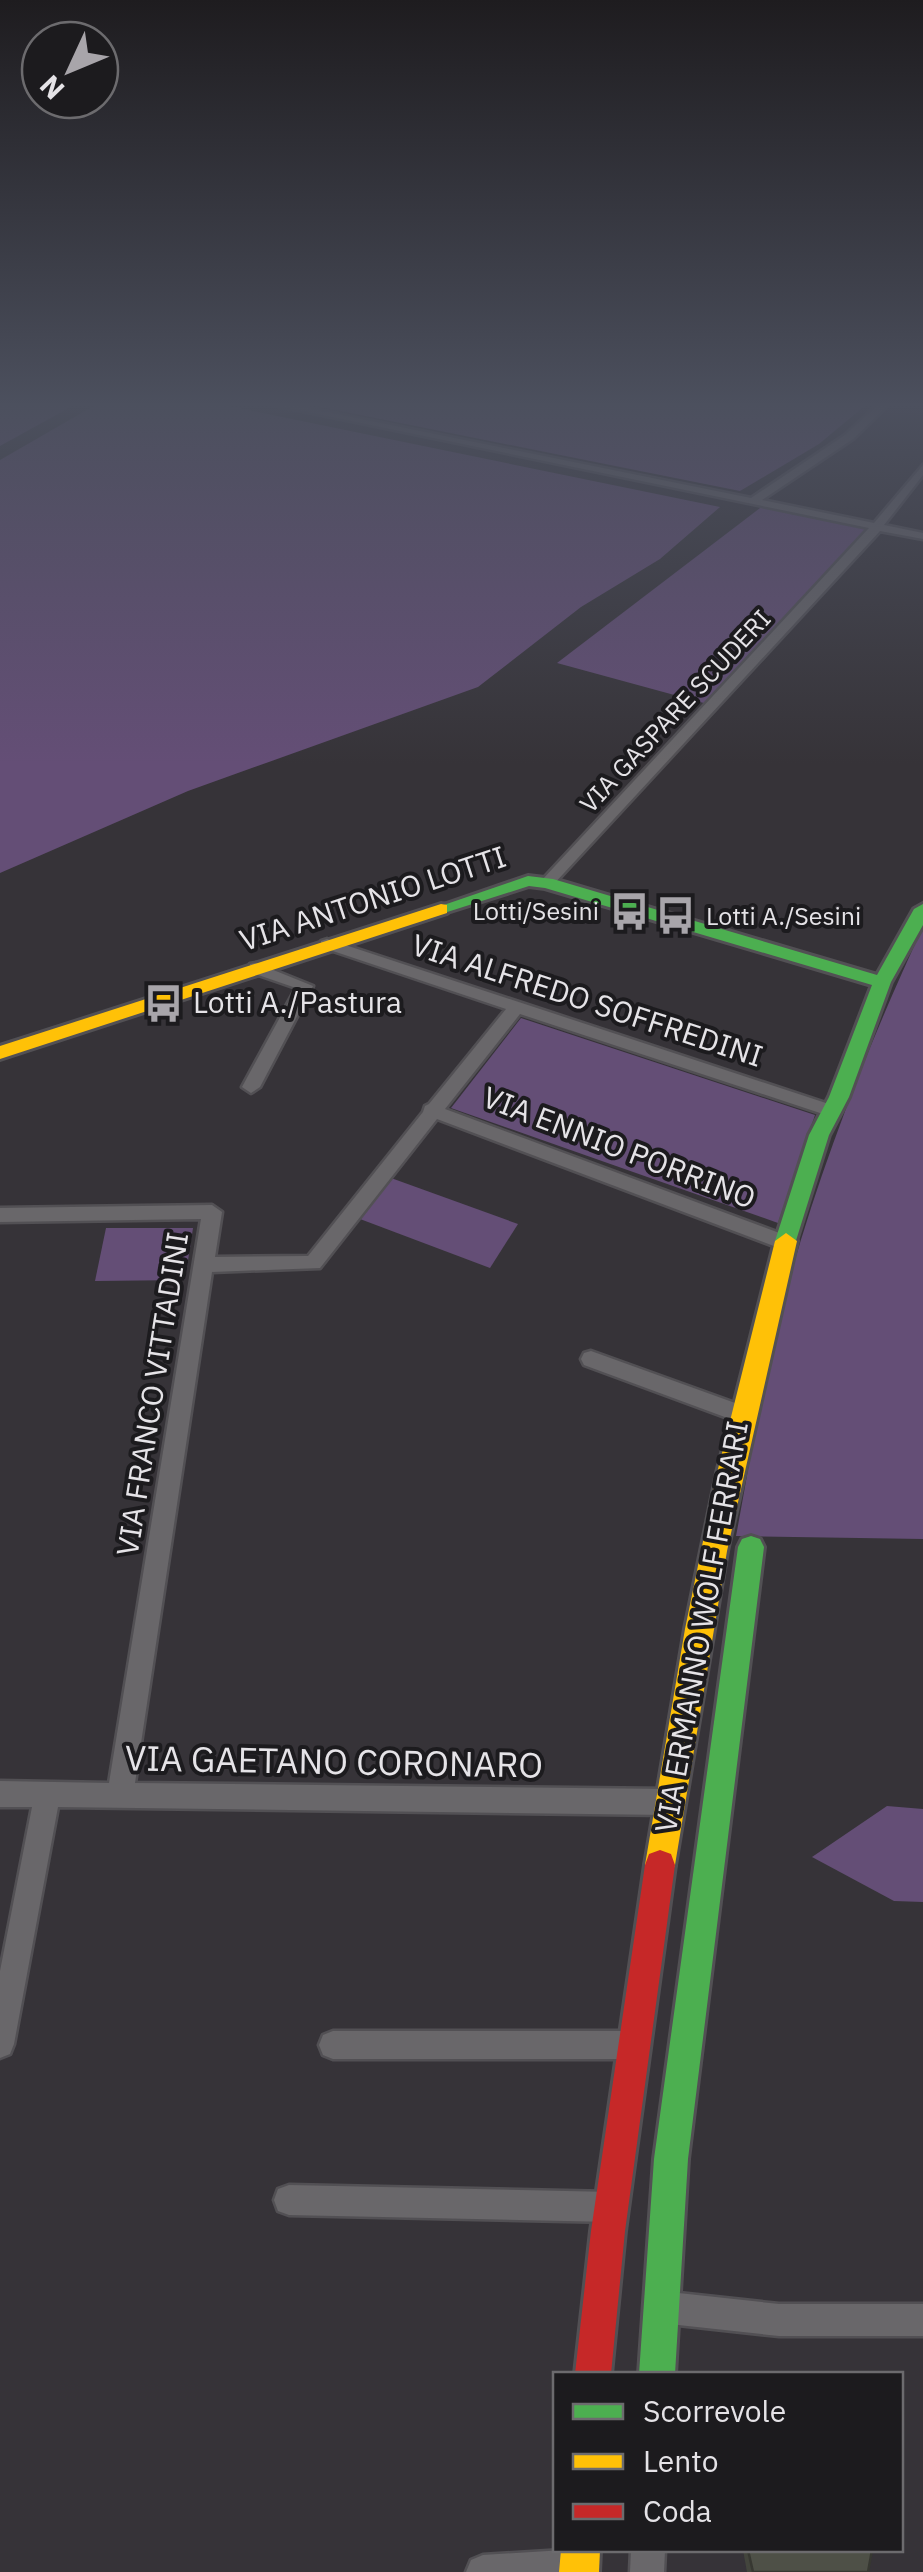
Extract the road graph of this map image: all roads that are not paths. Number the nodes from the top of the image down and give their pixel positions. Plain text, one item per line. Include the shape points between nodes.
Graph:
1 (862, 524) edge
2 (880, 524) edge
3 (877, 527) junction
4 (923, 536) edge
5 (547, 882) junction
6 (923, 909) edge
7 (328, 944) junction
8 (256, 968) junction
9 (882, 982) junction
10 (516, 1006) junction
11 (0, 1053) edge
12 (251, 1087) dead end
13 (432, 1110) junction
14 (829, 1110) junction
15 (2, 1220) edge
16 (786, 1243) junction
17 (203, 1266) junction
18 (591, 1359) dead end
19 (741, 1414) junction
20 (751, 1547) dead end
21 (0, 1794) edge
22 (48, 1794) junction
23 (120, 1794) junction
24 (668, 1802) junction
25 (0, 2044) edge
26 (333, 2045) dead end
27 (635, 2045) junction
28 (289, 2200) dead end
29 (612, 2206) junction
30 (660, 2307) junction
31 (923, 2320) edge
32 (594, 2372) edge
33 (657, 2372) edge
34 (580, 2562) edge
35 (483, 2572) edge

1 - 3 street
2 - 3 street, VIA GASPARE SCUDERI
3 - 4 street
3 - 5 street, VIA GASPARE SCUDERI
5 - 7 street, VIA ANTONIO LOTTI via 505,887
5 - 9 street, VIA ANTONIO LOTTI
6 - 9 street, VIA ERMANNO WOLF FERRARI
7 - 8 street, VIA ANTONIO LOTTI
7 - 10 street, VIA ALFREDO SOFFREDINI
8 - 11 street, VIA ANTONIO LOTTI
8 - 12 street via 305,986
9 - 14 street, VIA ERMANNO WOLF FERRARI
10 - 13 street
10 - 14 street, VIA ALFREDO SOFFREDINI
13 - 16 street, VIA ENNIO PORRINO
13 - 17 street via 313,1262
14 - 16 street, VIA ERMANNO WOLF FERRARI
15 - 17 street, VIA FRANCO VITTADINI via 212,1212
16 - 19 street, VIA ERMANNO WOLF FERRARI
17 - 23 street, VIA FRANCO VITTADINI
18 - 19 street
19 - 24 street, VIA ERMANNO WOLF FERRARI
20 - 30 street, VIA ERMANNO WOLF FERRARI via 671,2160
21 - 22 street, VIA GAETANO CORONARO
22 - 23 street, VIA GAETANO CORONARO
22 - 25 street
23 - 24 street, VIA GAETANO CORONARO
24 - 27 street, VIA ERMANNO WOLF FERRARI
26 - 27 street
27 - 29 street, VIA ERMANNO WOLF FERRARI
28 - 29 street
29 - 32 street, VIA ERMANNO WOLF FERRARI
30 - 31 street via 779,2320
30 - 33 street, VIA ERMANNO WOLF FERRARI
34 - 35 street

